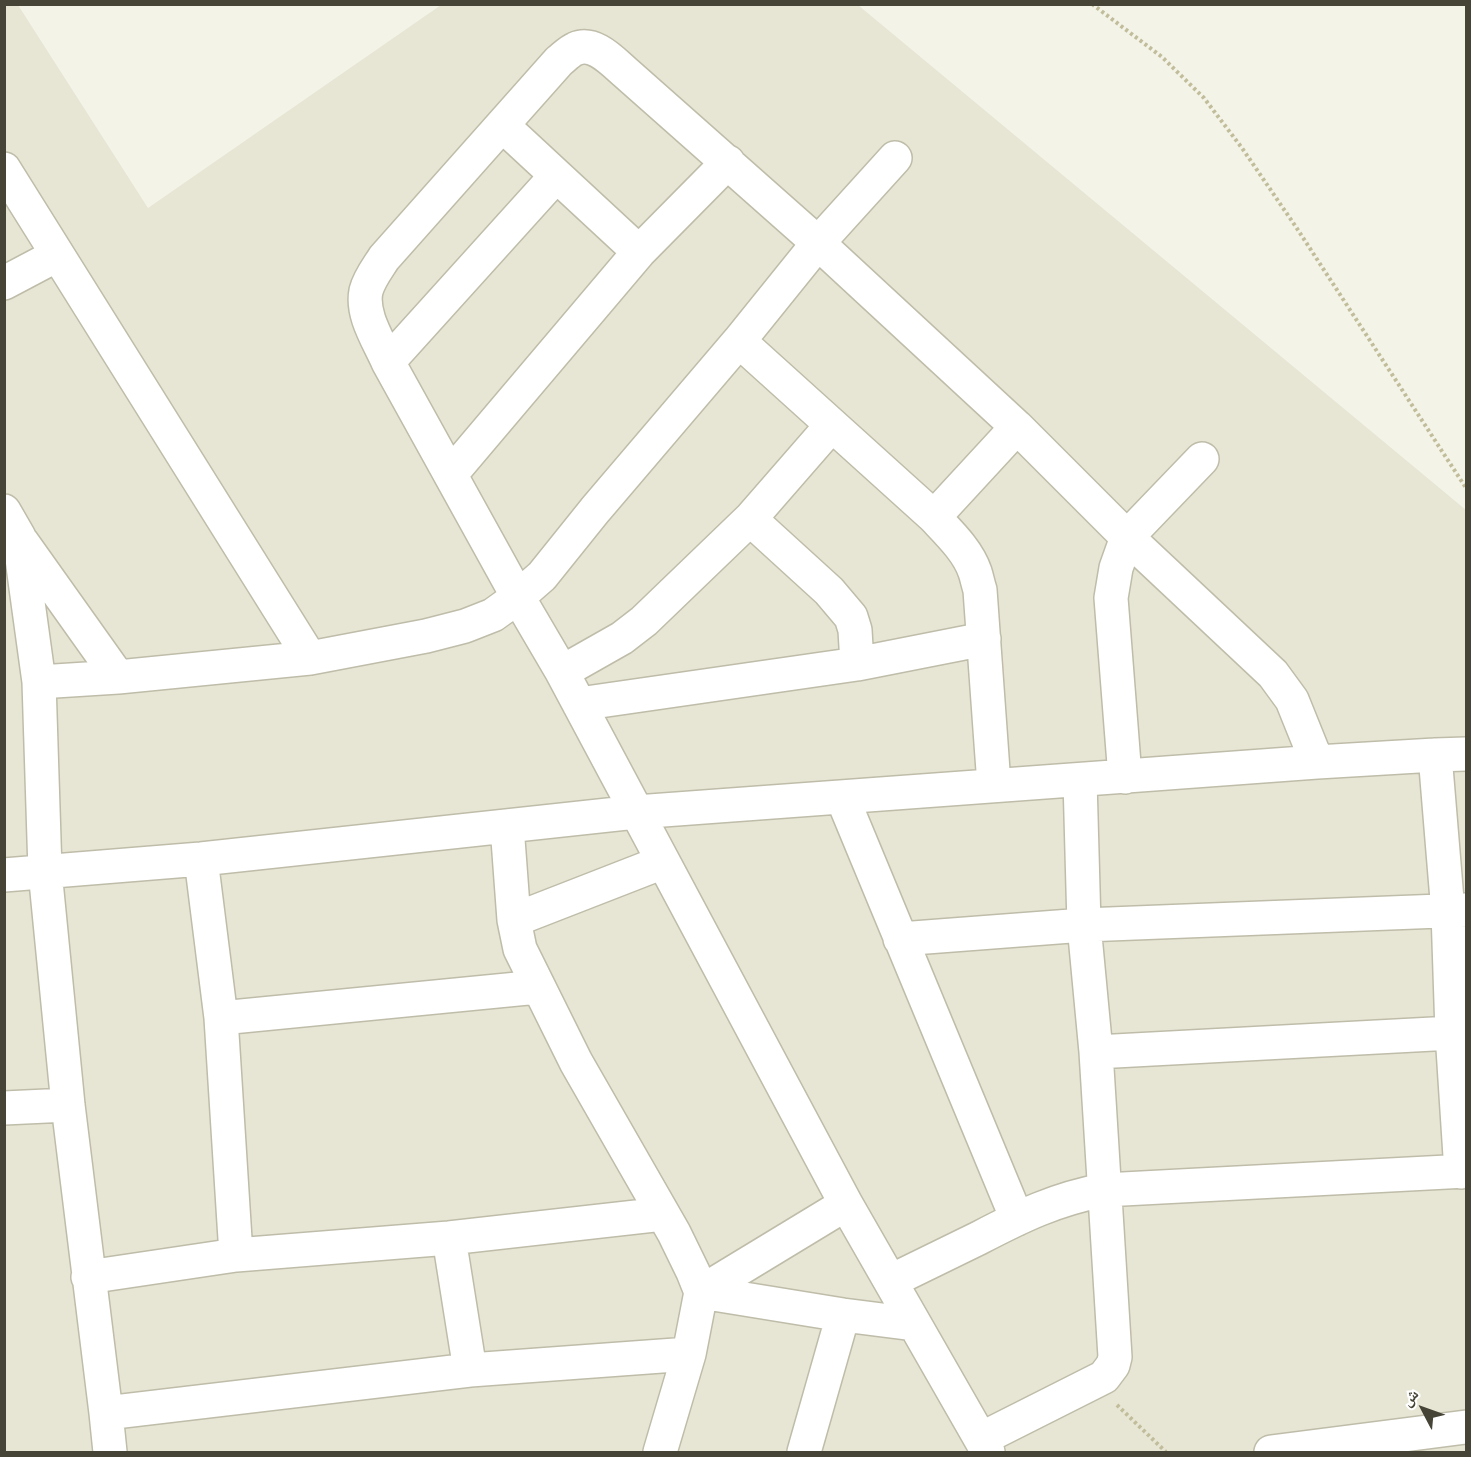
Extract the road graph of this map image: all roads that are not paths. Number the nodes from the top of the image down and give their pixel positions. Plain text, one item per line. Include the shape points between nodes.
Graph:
1 (502, 125) junction
2 (895, 158) dead end
3 (728, 162) junction
4 (4, 169) edge
5 (556, 176) junction
6 (818, 243) junction
7 (639, 252) junction
8 (57, 255) junction
9 (4, 283) edge
10 (739, 341) junction
11 (388, 362) junction
12 (831, 426) junction
13 (1017, 428) junction
14 (1202, 459) dead end
15 (451, 474) junction
16 (934, 517) junction
17 (750, 519) junction
18 (12, 524) edge
19 (1127, 537) junction
20 (518, 597) junction
21 (984, 639) junction
22 (310, 658) junction
23 (857, 664) junction
24 (562, 672) junction
25 (118, 677) junction
26 (39, 682) junction
27 (579, 704) junction
28 (1467, 754) edge
29 (1435, 755) junction
30 (1317, 762) junction
31 (1125, 777) junction
32 (1080, 780) junction
33 (994, 785) junction
34 (842, 797) junction
35 (636, 812) junction
36 (507, 826) junction
37 (201, 859) junction
38 (663, 862) junction
39 (45, 871) junction
40 (4, 875) edge
41 (1457, 911) edge
42 (514, 920) junction
43 (1084, 926) junction
44 (900, 939) junction
45 (538, 987) junction
46 (220, 1018) junction
47 (1452, 1033) junction
48 (1096, 1053) junction
49 (68, 1105) junction
50 (4, 1108) edge
51 (1464, 1171) edge
52 (1104, 1190) junction
53 (846, 1204) junction
54 (663, 1214) junction
55 (1017, 1219) junction
56 (449, 1238) junction
57 (236, 1255) junction
58 (88, 1277) junction
59 (891, 1281) junction
60 (701, 1292) junction
61 (843, 1315) junction
62 (914, 1324) junction
63 (689, 1354) junction
64 (470, 1370) junction
65 (106, 1413) junction
66 (1467, 1428) edge
67 (985, 1446) edge
68 (110, 1452) edge
69 (660, 1452) edge
70 (804, 1452) edge
71 (1271, 1452) edge

1 - 3 street via 559,61 576,48 588,46 626,73
1 - 5 street
1 - 11 street via 384,258 372,277 365,303
2 - 6 street
3 - 6 street
3 - 7 street
4 - 8 street
5 - 7 street
5 - 11 street
6 - 10 street
6 - 13 street
7 - 15 street
8 - 9 street
8 - 22 street
10 - 12 street
10 - 20 street via 542,576
11 - 15 street
12 - 16 street
12 - 17 street
13 - 16 street
13 - 19 street
14 - 19 street
15 - 20 street
16 - 21 street via 975,570
17 - 23 street via 829,591 851,617
17 - 24 street via 644,621
18 - 25 street
18 - 26 street
19 - 30 street via 1273,674 1292,700
19 - 31 street via 1111,598
20 - 22 street via 493,615 465,626
20 - 24 street
21 - 23 street
21 - 33 street
22 - 25 street
23 - 27 street
24 - 27 street
25 - 26 street
26 - 39 street
27 - 35 street
28 - 29 street
29 - 30 street
29 - 41 street
30 - 31 street
31 - 32 street
32 - 33 street
32 - 43 street
33 - 34 street
34 - 35 street
34 - 44 street
35 - 36 street
35 - 38 street
36 - 37 street
36 - 42 street
37 - 39 street
37 - 46 street
38 - 42 street
38 - 53 street
39 - 40 street
39 - 49 street
41 - 43 street
41 - 47 street
42 - 45 street via 520,949
43 - 44 street
43 - 48 street
44 - 55 street
45 - 46 street
45 - 54 street
46 - 57 street
47 - 48 street
47 - 51 street
48 - 52 street
49 - 50 street
49 - 58 street
51 - 52 street
52 - 55 street via 1061,1200
52 - 67 street via 1113,1365 1104,1377
53 - 59 street
53 - 60 street
54 - 56 street
54 - 60 street
55 - 59 street
56 - 57 street
56 - 64 street
57 - 58 street
58 - 65 street
59 - 62 street
60 - 61 street
60 - 63 street
61 - 62 street
61 - 70 street
62 - 67 street
63 - 64 street
63 - 69 street
64 - 65 street
65 - 68 street
66 - 71 street

